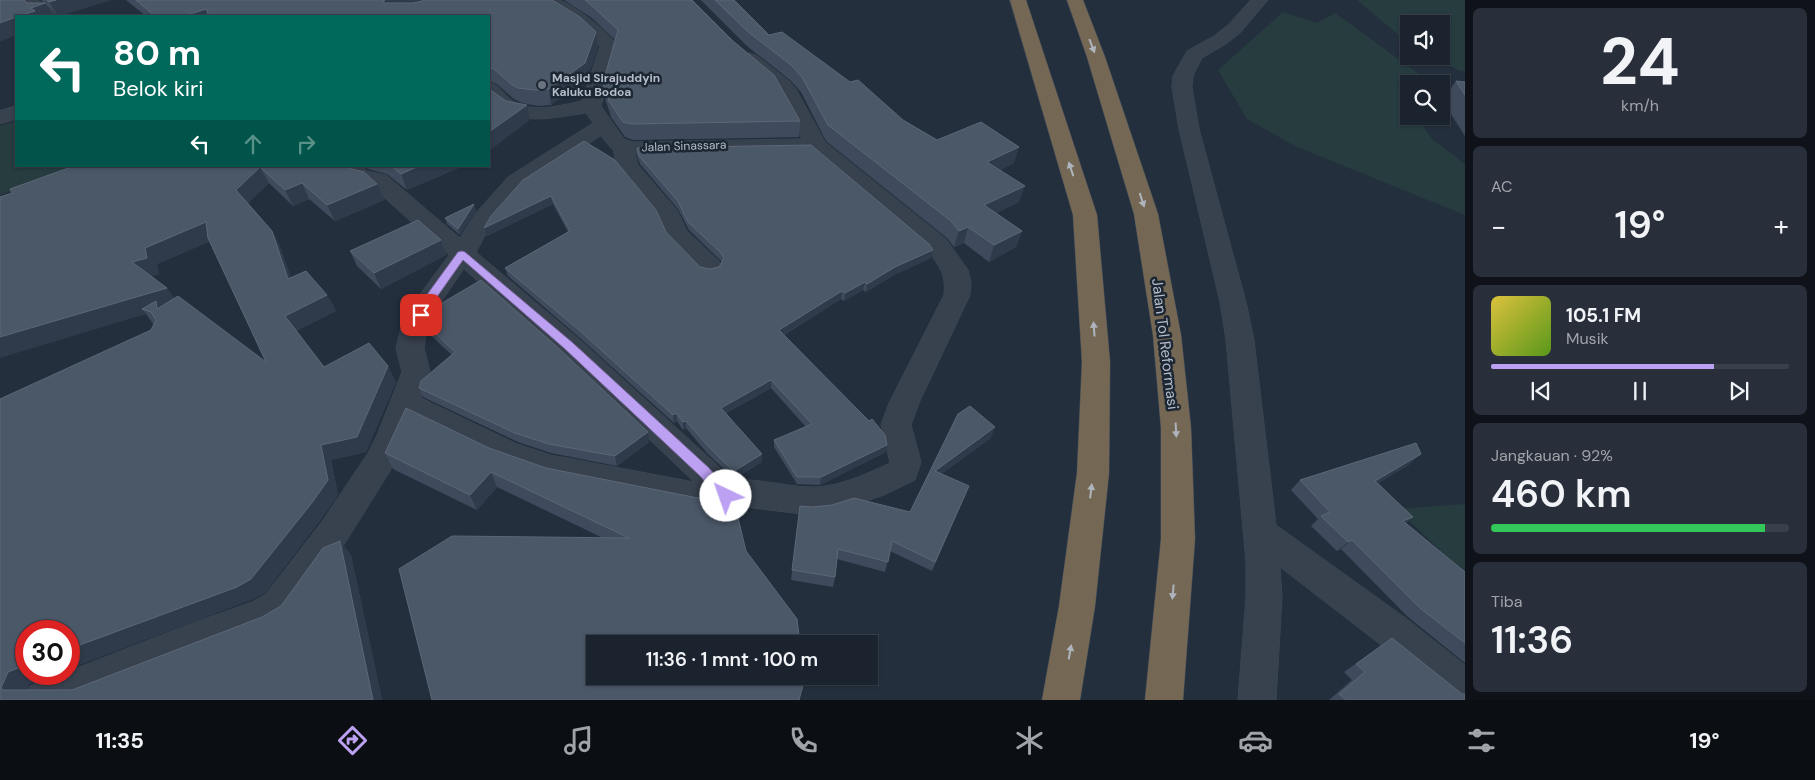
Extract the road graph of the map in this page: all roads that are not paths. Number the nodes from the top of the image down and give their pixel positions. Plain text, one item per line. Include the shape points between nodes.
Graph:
1 (53, 0) edge
2 (547, 0) edge
3 (1018, 0) edge
4 (1075, 0) edge
5 (1260, 0) edge
6 (37, 7) edge
7 (733, 45) edge
8 (490, 89) edge
9 (591, 106) junction
10 (15, 112) edge
11 (0, 118) edge
12 (604, 125) junction
13 (816, 145) junction
14 (624, 146) junction
15 (350, 167) edge
16 (462, 254) junction
17 (710, 267) edge
18 (404, 404) junction
19 (726, 496) junction
20 (1262, 534) junction
21 (1465, 689) edge
22 (1061, 699) edge
23 (44, 700) edge
24 (1164, 700) edge
25 (1257, 700) edge

1 - 6 street
2 - 9 street via 591,29 609,46
22 -> 3 highway via 1077,606 1093,473 1096,362 1086,216
4 -> 24 highway, Jalan Tol Reformasi via 1146,214 1167,335 1176,428 1178,539
5 - 20 street via 1234,29 1194,54 1182,87 1189,129 1240,340
7 - 13 street via 782,84
8 - 9 street via 506,105 535,114
9 - 12 street, Jalan Sinassara
10 - 11 street
12 - 14 street, Jalan Sinassara via 617,143
12 - 16 street via 506,192 483,219
13 - 14 street, Jalan Sinassara
13 - 19 street via 937,245 955,270 957,295 896,424 906,462 904,471 830,499 789,500 745,493
14 - 17 street via 628,167 669,215 676,234
15 - 16 street via 360,177 378,180
16 - 18 street via 427,302 414,328 410,348 416,372
16 - 19 street via 569,346
18 - 19 street via 528,462 699,497
18 - 23 street via 379,462 335,530 279,606 262,616
20 - 21 street
20 - 25 street via 1264,597

